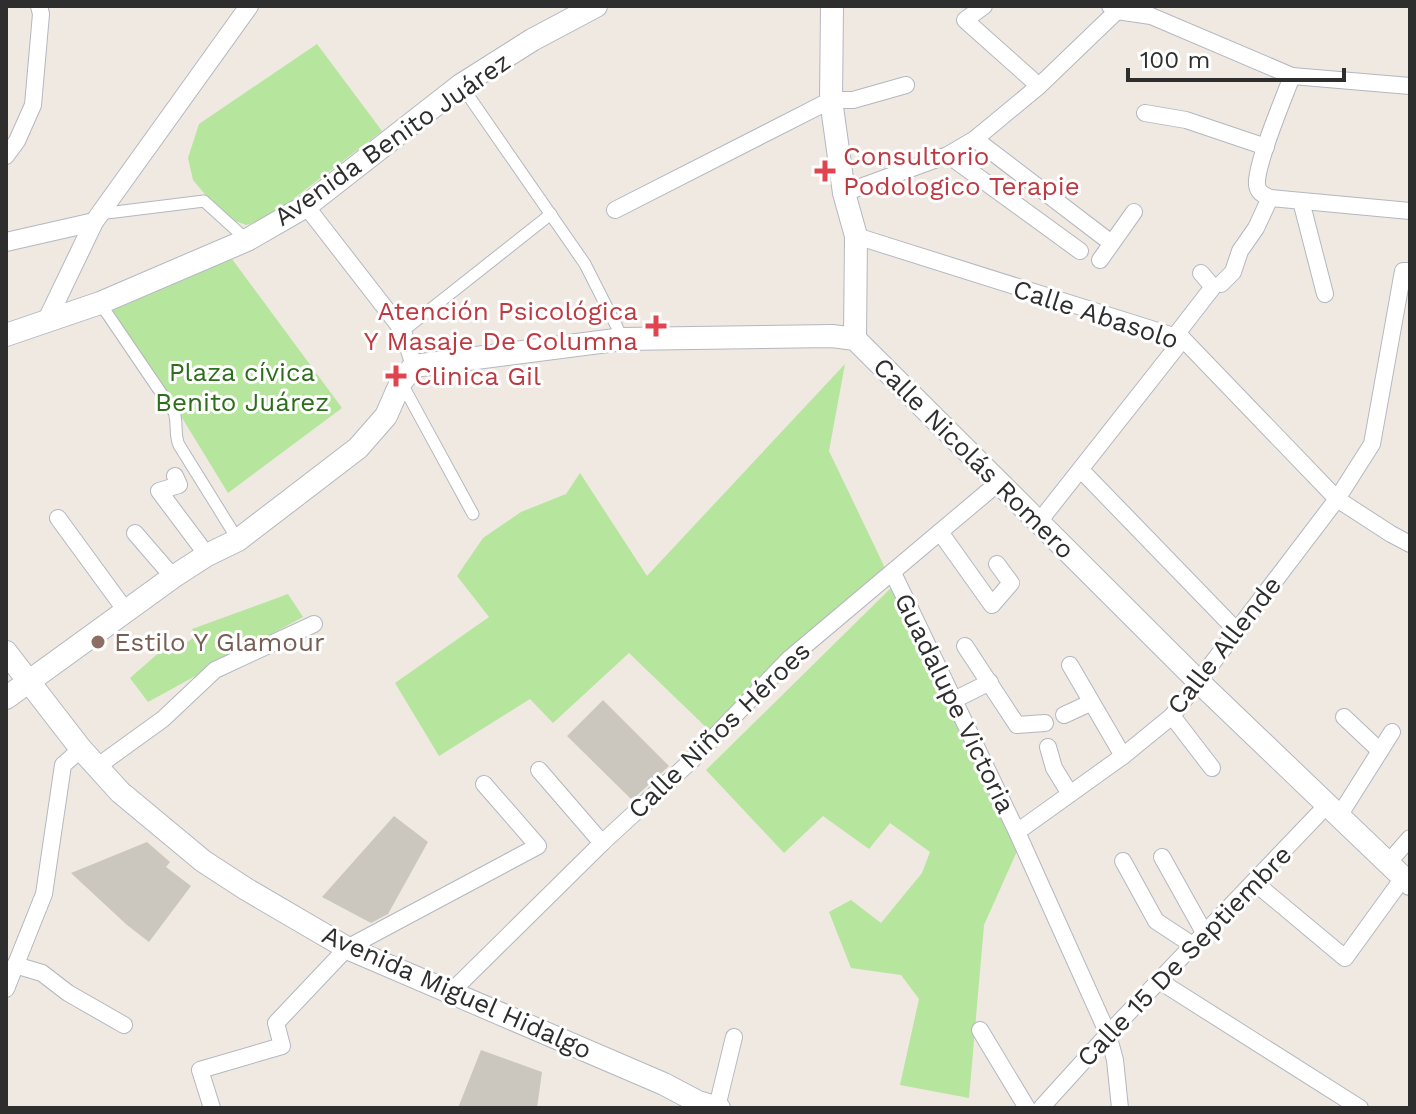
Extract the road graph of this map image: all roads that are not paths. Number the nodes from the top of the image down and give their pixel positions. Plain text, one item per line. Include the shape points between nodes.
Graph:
1 (39, 6) edge
2 (249, 6) edge
3 (596, 6) edge
4 (832, 6) edge
5 (984, 6) edge
6 (1169, 6) edge
7 (1113, 9) edge
8 (1151, 16) junction
9 (1292, 76) junction
10 (461, 85) junction
11 (906, 85) dead end
12 (1039, 86) junction
13 (1410, 86) edge
14 (831, 100) junction
15 (1145, 113) dead end
16 (975, 139) junction
17 (1266, 147) junction
18 (948, 155) junction
19 (6, 156) edge
20 (844, 193) junction
21 (1270, 198) junction
22 (1301, 201) junction
23 (306, 206) junction
24 (615, 210) dead end
25 (1410, 211) edge
26 (1134, 212) dead end
27 (551, 214) junction
28 (97, 218) junction
29 (856, 236) junction
30 (247, 240) junction
31 (6, 242) edge
32 (1110, 242) junction
33 (1080, 251) dead end
34 (1100, 260) dead end
35 (1410, 271) edge
36 (1201, 273) dead end
37 (1221, 284) dead end
38 (1325, 294) dead end
39 (100, 303) junction
40 (46, 322) junction
41 (403, 331) junction
42 (6, 335) edge
43 (1179, 337) junction
44 (623, 339) junction
45 (855, 339) junction
46 (408, 374) junction
47 (1081, 470) junction
48 (175, 476) dead end
49 (998, 483) junction
50 (1337, 499) junction
51 (473, 514) dead end
52 (58, 518) dead end
53 (1038, 523) junction
54 (940, 532) junction
55 (135, 533) dead end
56 (238, 540) junction
57 (1410, 544) edge
58 (207, 555) junction
59 (997, 564) dead end
60 (893, 573) junction
61 (173, 577) junction
62 (126, 611) junction
63 (314, 624) dead end
64 (1237, 631) junction
65 (965, 646) dead end
66 (6, 652) edge
67 (1070, 665) dead end
68 (28, 681) junction
69 (990, 682) junction
70 (1199, 682) junction
71 (6, 698) edge
72 (954, 700) junction
73 (1090, 703) junction
74 (1064, 715) dead end
75 (1172, 716) junction
76 (1344, 717) dead end
77 (1045, 723) dead end
78 (1392, 732) dead end
79 (1048, 747) dead end
80 (81, 749) junction
81 (1380, 751) junction
82 (1123, 756) junction
83 (98, 766) junction
84 (1212, 768) dead end
85 (539, 770) dead end
86 (484, 784) dead end
87 (1070, 794) junction
88 (1333, 810) junction
89 (1017, 832) junction
90 (1410, 838) edge
91 (602, 843) junction
92 (1162, 857) dead end
93 (1123, 861) dead end
94 (1400, 875) edge
95 (1254, 882) junction
96 (6, 939) edge
97 (1200, 940) junction
98 (347, 948) junction
99 (18, 958) junction
100 (1161, 982) junction
101 (6, 989) edge
102 (452, 991) junction
103 (124, 1025) dead end
104 (980, 1030) dead end
105 (1108, 1034) junction
106 (734, 1037) dead end
107 (707, 1106) edge
108 (212, 1108) edge
109 (1027, 1108) edge
110 (1041, 1108) edge
111 (1120, 1108) edge
112 (1360, 1108) edge

1 - 19 street via 33,105
2 - 28 street
3 - 10 main road, Avenida Benito Juárez
4 - 14 main road
5 - 12 street via 965,20
6 - 8 street
7 - 8 street
7 - 12 street
8 - 9 street
9 - 13 street
9 - 17 street
10 - 23 main road, Avenida Benito Juárez
10 - 27 street
11 - 14 street via 853,100
12 - 16 street
14 - 20 main road
14 - 24 street
15 - 17 street via 1186,120
16 - 18 street
16 - 32 street
17 - 21 street via 1257,184
18 - 20 street
18 - 33 street
20 - 29 main road
21 - 22 street
21 - 37 street via 1233,272
22 - 25 street
22 - 38 street
23 - 30 main road, Avenida Benito Juárez
23 - 41 street
26 - 32 street
27 - 41 street
27 - 44 street via 585,264
28 - 30 street via 204,201
28 - 31 street
28 - 40 street
29 - 43 street, Calle Abasolo
29 - 45 main road
30 - 39 main road, Avenida Benito Juárez
32 - 34 street
35 - 50 street, Calle Allende via 1403,271 1372,444
36 - 43 street via 1213,287
39 - 40 main road, Avenida Benito Juárez
39 - 56 street via 174,412 179,445
40 - 42 main road, Avenida Benito Juárez
41 - 46 street
43 - 47 street
43 - 50 street, Calle Abasolo
44 - 45 main road, Calle Nicolás Romero
44 - 46 main road, Calle Nicolás Romero
45 - 49 main road, Calle Nicolás Romero
46 - 51 street
46 - 56 main road via 386,416 358,448
47 - 53 street
47 - 64 street
48 - 58 street via 179,485 159,491
49 - 53 main road, Calle Nicolás Romero
49 - 54 street, Calle Niños Héroes
50 - 57 street, Calle Abasolo
50 - 64 street, Calle Allende
52 - 62 street
53 - 70 main road, Calle Nicolás Romero
54 - 59 street via 992,605 1011,583
54 - 60 street, Calle Niños Héroes
55 - 61 street
56 - 58 main road
58 - 61 main road
60 - 72 street, Guadalupe Victoria
60 - 91 street, Calle Niños Héroes via 789,659
61 - 62 main road
62 - 68 main road
63 - 83 street via 215,670 163,719
64 - 70 street, Calle Allende
65 - 69 street
66 - 68 main road, Avenida Miguel Hidalgo
67 - 73 street
68 - 71 main road
68 - 80 main road, Avenida Miguel Hidalgo
69 - 72 street
69 - 77 street via 1017,725
70 - 75 street, Calle Allende
70 - 88 main road, Calle Nicolás Romero
72 - 89 street, Guadalupe Victoria
73 - 74 street
73 - 82 street
75 - 82 street, Calle Allende
75 - 84 street
76 - 81 street
78 - 81 street, Calle 15 De Septiembre
79 - 87 street
80 - 83 main road, Avenida Miguel Hidalgo
80 - 99 street via 63,765 44,894
81 - 88 street, Calle 15 De Septiembre
82 - 87 street, Calle Allende
83 - 98 main road, Avenida Miguel Hidalgo via 147,817 203,861
85 - 91 street
86 - 98 street via 538,846
87 - 89 street, Calle Allende
88 - 94 main road, Calle Nicolás Romero
88 - 95 street, Calle 15 De Septiembre
89 - 105 street, Guadalupe Victoria
90 - 94 street
91 - 102 street, Calle Niños Héroes
92 - 97 street
93 - 97 street via 1156,921
94 - 95 street via 1345,958
95 - 97 street, Calle 15 De Septiembre
96 - 99 street
97 - 100 street, Calle 15 De Septiembre
98 - 102 main road, Avenida Miguel Hidalgo
98 - 108 street via 276,1023 282,1046 200,1070
99 - 101 street
99 - 103 street
100 - 105 street, Calle 15 De Septiembre
100 - 112 street
102 - 107 main road, Avenida Miguel Hidalgo
104 - 109 street
105 - 110 street, Calle 15 De Septiembre
105 - 111 street, Guadalupe Victoria
106 - 107 street

